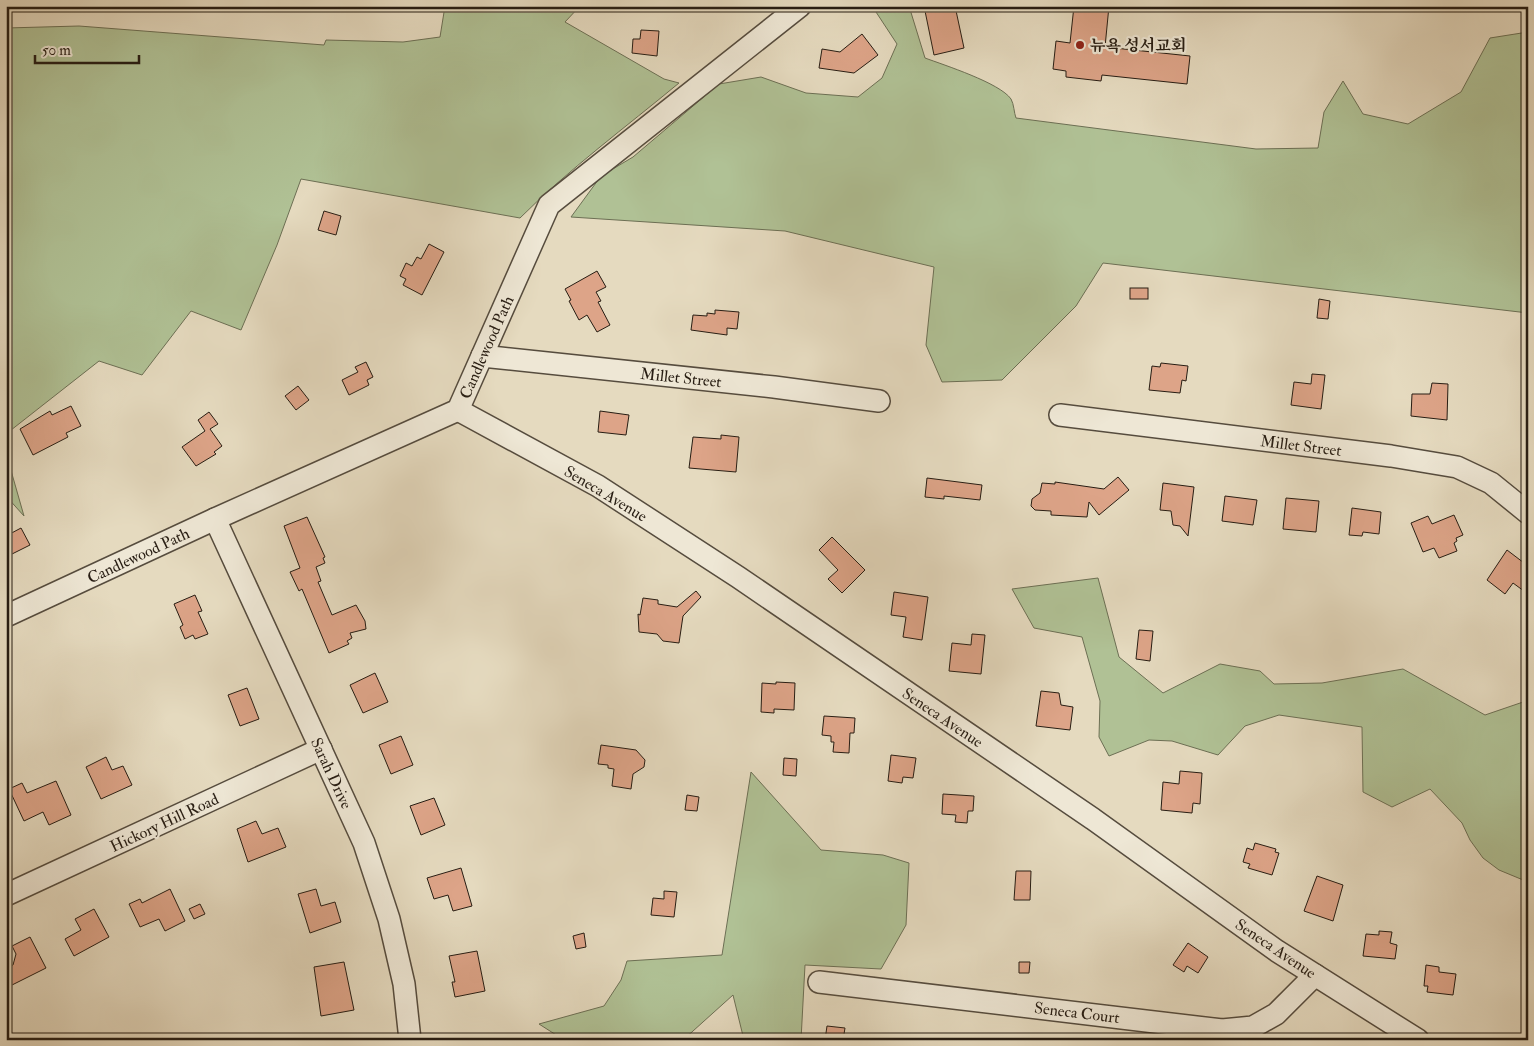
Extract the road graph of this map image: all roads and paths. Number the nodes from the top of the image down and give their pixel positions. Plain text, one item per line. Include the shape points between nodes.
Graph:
1 (800, 6) edge
2 (482, 356) junction
3 (879, 401) dead end
4 (458, 410) junction
5 (1060, 415) dead end
6 (1528, 513) edge
7 (215, 519) junction
8 (6, 616) edge
9 (321, 748) junction
10 (6, 895) edge
11 (1315, 975) junction
12 (819, 982) dead end
13 (410, 1040) edge
14 (1418, 1040) edge

1 - 2 street, Candlewood Path via 549,205
2 - 3 street, Millet Street
2 - 4 street, Candlewood Path
4 - 7 street, Candlewood Path
4 - 11 street, Seneca Avenue via 598,486 738,577
5 - 6 street, Millet Street via 1457,467 1491,484
7 - 8 street, Candlewood Path
7 - 9 street, Sarah Drive
9 - 10 street, Hickory Hill Road
9 - 13 street, Sarah Drive via 364,843 389,920 404,984
11 - 12 street, Seneca Court via 1276,1014 1253,1027 1222,1030
11 - 14 street, Seneca Avenue

